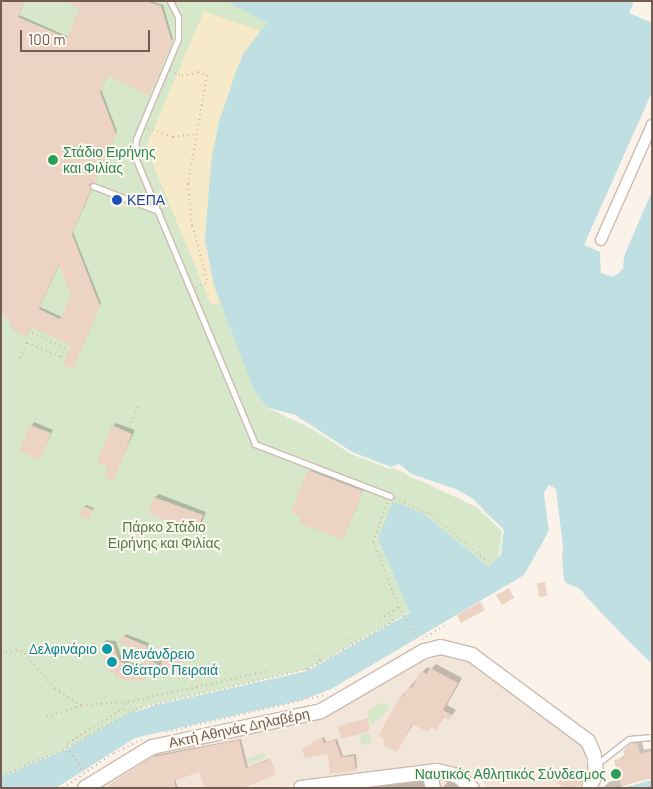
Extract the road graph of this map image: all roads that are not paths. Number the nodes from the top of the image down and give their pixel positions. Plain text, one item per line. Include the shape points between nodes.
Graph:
1 (170, 1) edge
2 (652, 125) edge
3 (93, 186) dead end
4 (158, 211) junction
5 (601, 240) dead end
6 (390, 496) road end
7 (652, 736) edge
8 (599, 756) junction
9 (429, 772) junction
10 (367, 783) edge
11 (85, 788) edge
12 (300, 788) edge
13 (433, 788) edge
14 (472, 788) edge
15 (589, 788) edge

1 - 4 lane via 178,17 178,39 134,146 135,157
2 - 5 street
3 - 4 lane
4 - 6 lane via 255,444
7 - 8 lane via 629,739
8 - 11 street, Ακτή Αθηνάς Δηλαβέρη via 583,737 472,655 449,647 424,651 321,711 177,740 142,751
8 - 15 street
9 - 10 street
9 - 13 street
9 - 14 street via 455,774
10 - 12 street

